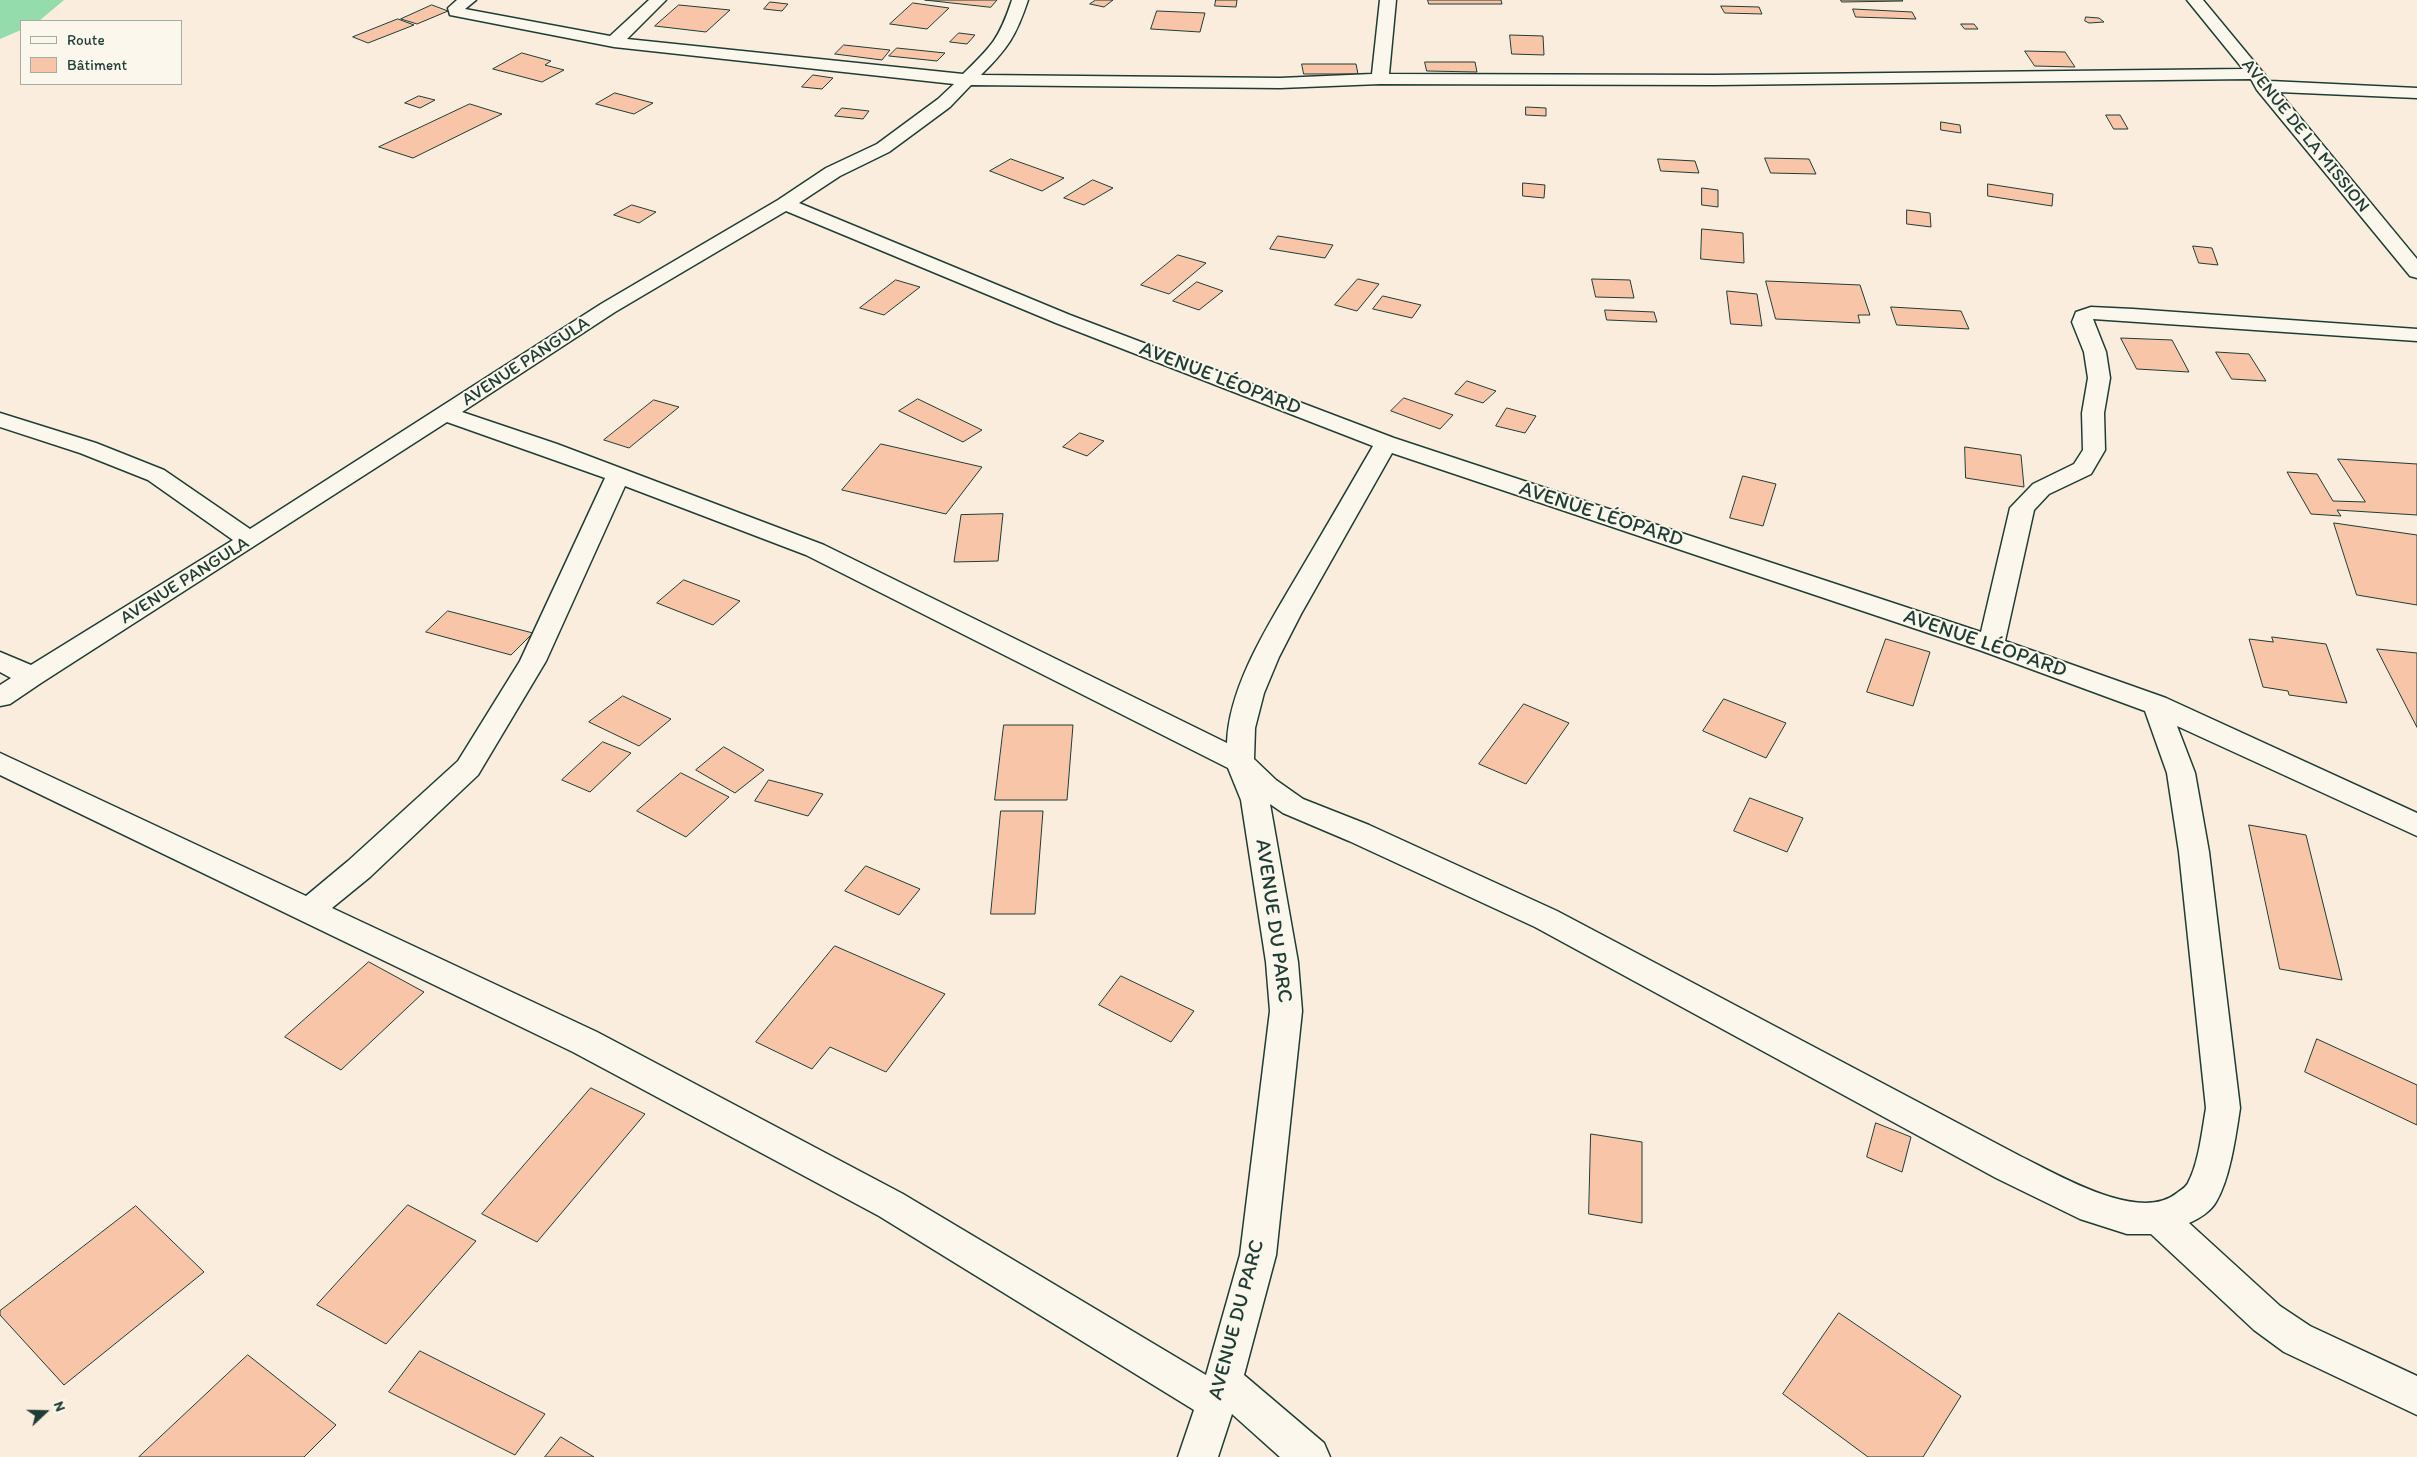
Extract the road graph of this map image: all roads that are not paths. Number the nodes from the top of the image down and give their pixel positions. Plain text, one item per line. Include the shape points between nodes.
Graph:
1 (468, 0) edge
2 (658, 0) edge
3 (1020, 0) edge
4 (1388, 0) edge
5 (2195, 0) edge
6 (614, 42) junction
7 (1380, 79) junction
8 (968, 80) junction
9 (2258, 80) junction
10 (2417, 93) edge
11 (786, 204) junction
12 (2417, 272) edge
13 (2417, 335) edge
14 (445, 414) junction
15 (0, 420) edge
16 (1386, 443) junction
17 (618, 475) junction
18 (250, 540) junction
19 (1991, 645) junction
20 (0, 661) edge
21 (32, 677) junction
22 (0, 697) edge
23 (2156, 706) junction
24 (1240, 762) junction
25 (0, 764) edge
26 (2417, 825) edge
27 (308, 911) junction
28 (2159, 1218) junction
29 (1220, 1392) junction
30 (2417, 1396) edge
31 (1198, 1457) edge
32 (1310, 1457) edge

1 - 6 street via 456,8 456,12
2 - 6 street
3 - 8 street, AVENUE PANGULA via 1012,28 1000,47
4 - 7 street
5 - 9 street, AVENUE DE LA MISSION
6 - 8 street
7 - 8 street via 1280,84
7 - 9 street
8 - 11 street, AVENUE PANGULA via 904,134 834,172
9 - 10 street
9 - 12 street, AVENUE DE LA MISSION
11 - 14 street, AVENUE PANGULA via 608,308
11 - 16 street, AVENUE LÉOPARD via 1063,319
13 - 19 street via 2133,315 2091,313 2083,316 2082,322 2095,352 2099,378 2093,413 2094,450 2083,469 2041,489 2022,508
14 - 17 street
14 - 18 street, AVENUE PANGULA
15 - 18 street via 88,448 156,476
16 - 19 street, AVENUE LÉOPARD
16 - 24 street, AVENUE DU PARC via 1266,657 1241,728
17 - 24 street via 815,550
17 - 27 street via 533,661 468,768 359,869
18 - 21 street, AVENUE PANGULA
19 - 23 street, AVENUE LÉOPARD
20 - 21 street
21 - 22 street, AVENUE PANGULA
23 - 26 street, AVENUE LÉOPARD
23 - 28 street via 2183,782 2223,1108 2203,1193 2184,1209
24 - 28 street via 1266,787 1293,806 1546,919 2008,1167 2092,1208 2127,1218
24 - 29 street, AVENUE DU PARC via 1255,800 1282,962 1286,1011 1258,1255
25 - 27 street
27 - 29 street via 586,1042 882,1201
28 - 30 street via 2267,1318 2297,1339
29 - 31 street, AVENUE DU PARC
29 - 32 street

